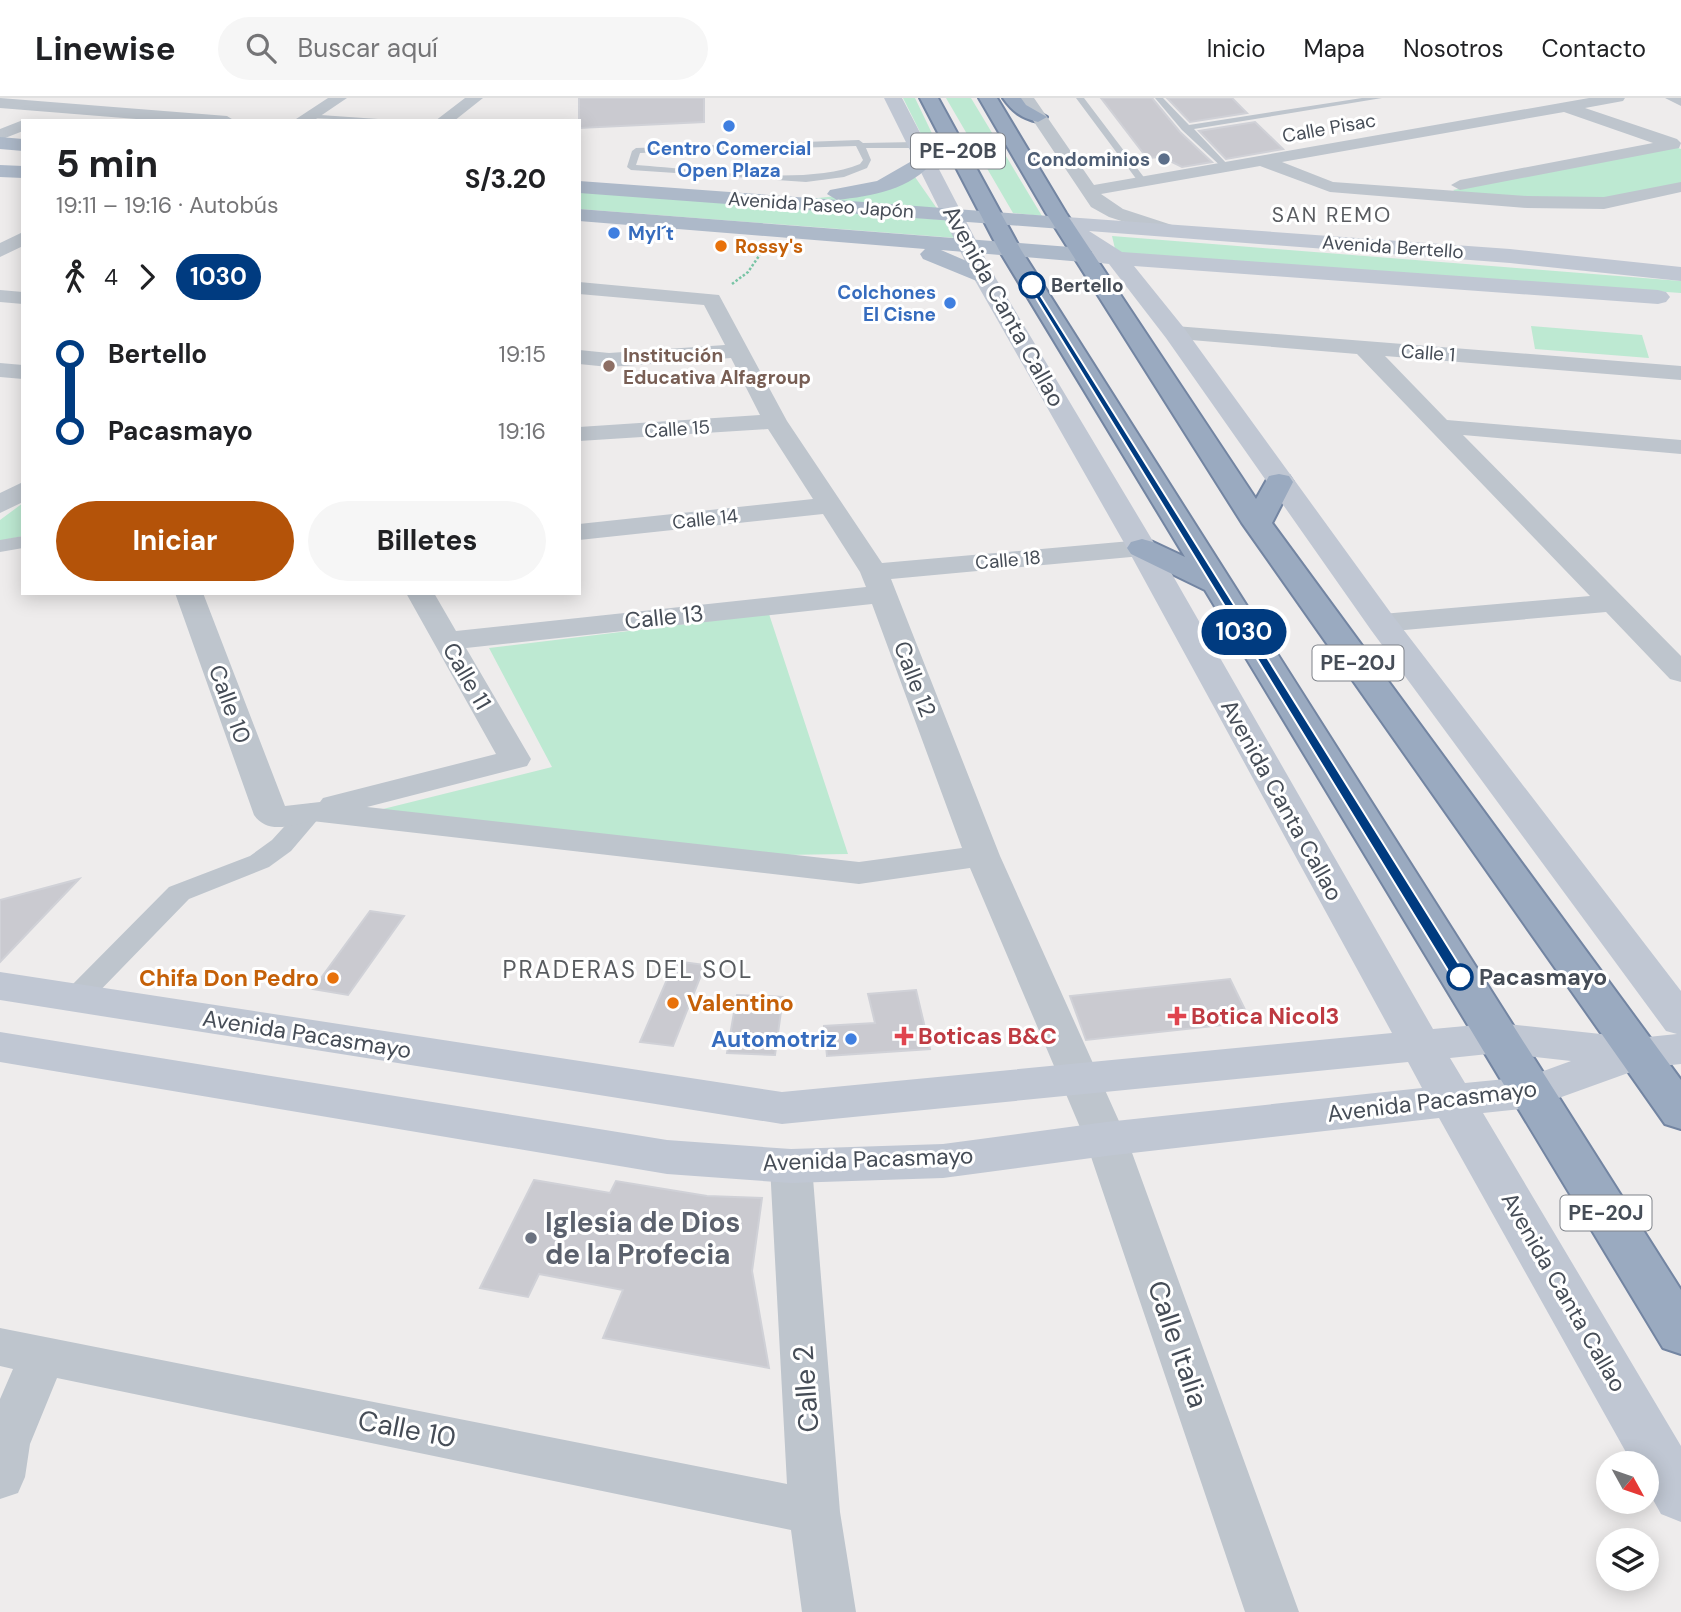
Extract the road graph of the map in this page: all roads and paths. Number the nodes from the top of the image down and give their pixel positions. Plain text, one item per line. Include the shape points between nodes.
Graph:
1 (81, 98) edge
2 (339, 98) edge
3 (475, 98) edge
4 (893, 98) edge
5 (929, 98) edge
6 (988, 98) edge
7 (1012, 98) edge
8 (1026, 98) edge
9 (1080, 98) edge
10 (1159, 98) edge
11 (1378, 98) edge
12 (1617, 98) edge
13 (1673, 98) edge
14 (1594, 100) edge
15 (1681, 101) edge
16 (0, 103) edge
17 (204, 103) dead end
18 (63, 107) junction
19 (1564, 107) junction
20 (180, 116) junction
21 (305, 118) edge
22 (36, 119) edge
23 (208, 119) edge
24 (330, 119) edge
25 (446, 119) edge
26 (1040, 121) junction
27 (21, 126) edge
28 (1185, 128) junction
29 (0, 135) edge
30 (0, 143) edge
31 (21, 145) edge
32 (1677, 145) edge
33 (860, 146) junction
34 (1021, 151) junction
35 (920, 152) junction
36 (1263, 161) junction
37 (1226, 168) junction
38 (0, 171) edge
39 (21, 172) edge
40 (1143, 182) junction
41 (581, 187) edge
42 (1679, 189) edge
43 (1089, 191) junction
44 (1417, 193) junction
45 (746, 199) junction
46 (989, 210) junction
47 (1055, 210) junction
48 (581, 215) edge
49 (953, 215) junction
50 (0, 230) edge
51 (1168, 230) junction
52 (775, 231) junction
53 (21, 232) edge
54 (21, 238) edge
55 (871, 239) junction
56 (969, 246) junction
57 (1010, 250) junction
58 (0, 251) edge
59 (1083, 255) junction
60 (1116, 258) junction
61 (1246, 269) junction
62 (1679, 273) edge
63 (984, 277) junction
64 (581, 288) edge
65 (0, 296) edge
66 (21, 298) edge
67 (1681, 298) edge
68 (712, 299) junction
69 (1147, 300) junction
70 (1175, 332) junction
71 (1364, 348) junction
72 (740, 351) junction
73 (581, 357) edge
74 (1681, 373) edge
75 (775, 421) junction
76 (1438, 426) junction
77 (581, 434) edge
78 (1670, 446) edge
79 (1681, 464) edge
80 (1279, 482) junction
81 (21, 491) edge
82 (0, 505) edge
83 (831, 505) junction
84 (1257, 523) junction
85 (581, 532) edge
86 (21, 542) edge
87 (0, 546) edge
88 (1142, 548) junction
89 (878, 583) junction
90 (1214, 583) junction
91 (191, 595) edge
92 (421, 595) edge
93 (1613, 603) junction
94 (1382, 623) junction
95 (447, 641) junction
96 (1681, 673) edge
97 (313, 811) junction
98 (982, 856) junction
99 (0, 986) edge
100 (75, 998) junction
101 (1681, 1021) edge
102 (1498, 1038) junction
103 (1421, 1046) junction
104 (0, 1047) edge
105 (1681, 1049) edge
106 (1638, 1053) junction
107 (1309, 1056) junction
108 (1078, 1079) junction
109 (1531, 1092) junction
110 (1453, 1100) junction
111 (1343, 1112) junction
112 (1681, 1113) edge
113 (1106, 1139) junction
114 (791, 1166) junction
115 (1681, 1333) edge
116 (22, 1351) edge
117 (0, 1477) edge
118 (1681, 1497) edge
119 (814, 1512) junction
120 (829, 1612) edge
121 (1272, 1612) edge

1 - 18 street
2 - 21 street
3 - 25 street
4 - 35 main road, Avenida Canta Callao
5 - 46 highway, Avenida Canta Callao / PE-20B
6 - 34 highway, PE-20B
7 - 26 highway
8 - 26 street
9 - 40 lane
10 - 28 lane
11 - 28 lane
12 - 14 street, Calle Pisac
13 - 15 street
14 - 19 street, Calle Pisac
16 - 18 street
17 - 20 street
18 - 20 street
18 - 22 street
19 - 32 street
19 - 36 street, Calle Pisac
20 - 23 street
21 - 24 lane
26 - 34 highway
26 - 43 street
27 - 29 street
28 - 37 lane
30 - 31 main road
32 - 44 street
33 - 33 lane via 867,160 864,166 806,179 631,167 636,151
33 - 35 lane
34 - 47 highway, PE-20B
35 - 45 main road via 908,174 857,191
35 - 49 main road, Avenida Canta Callao
36 - 37 street, Calle Pisac
36 - 44 street via 1324,186
37 - 40 street, Calle Pisac
38 - 39 main road
40 - 43 street, Calle Pisac
41 - 45 main road, Avenida Paseo Japón
42 - 44 street via 1578,204
43 - 51 street via 1116,214
45 - 49 main road, Avenida Paseo Japón
46 - 47 main road, Avenida Paseo Japón
46 - 49 main road, Avenida Paseo Japón
46 - 57 highway, Avenida Canta Callao / PE-20J
47 - 51 main road, Avenida Bertello
47 - 59 highway, PE-20J
47 - 60 main road
48 - 52 main road, Avenida Paseo Japón
49 - 56 main road, Avenida Canta Callao
50 - 53 street
51 - 62 main road, Avenida Bertello
52 - 55 main road, Avenida Paseo Japón
52 - 68 path via 748,272
54 - 58 street
55 - 56 main road, Avenida Paseo Japón
55 - 63 main road via 936,256
56 - 57 main road, Avenida Paseo Japón
56 - 63 main road, Avenida Canta Callao
57 - 59 main road, Avenida Paseo Japón
57 - 90 highway, Avenida Canta Callao / PE-20J
59 - 60 main road, Avenida Bertello
59 - 84 highway, PE-20J
60 - 61 main road, Avenida Bertello
60 - 69 main road
61 - 67 main road, Avenida Bertello
61 - 69 main road via 1181,279
63 - 88 main road, Avenida Canta Callao
64 - 68 street
65 - 66 street
68 - 72 street, Calle 12
69 - 70 main road
70 - 71 street, Calle 1
70 - 80 main road
71 - 74 street, Calle 1
71 - 76 street
72 - 73 street via 609,360
72 - 75 street, Calle 12
75 - 77 street, Calle 15
75 - 83 street, Calle 12
76 - 78 street
76 - 93 street
78 - 79 street
80 - 84 highway
80 - 94 main road
81 - 82 street
83 - 85 street, Calle 14
83 - 89 street, Calle 12
84 - 106 highway, PE-20J
86 - 87 street
88 - 89 street, Calle 18
88 - 90 highway
88 - 103 main road, Avenida Canta Callao
89 - 95 street, Calle 13
89 - 98 street, Calle 12
90 - 102 highway, Avenida Canta Callao / PE-20J
91 - 97 street, Calle 10 via 271,815 281,818
92 - 95 street, Calle 11
93 - 94 street
93 - 96 street
94 - 101 main road
95 - 97 street, Calle 11 via 515,759
97 - 98 street via 859,873
97 - 100 street via 270,855 179,892
98 - 108 street, Calle 12
99 - 100 main road, Avenida Pacasmayo
100 - 108 main road, Avenida Pacasmayo via 782,1108
102 - 103 main road, Avenida Pacasmayo
102 - 106 main road, Avenida Pacasmayo
102 - 109 highway, Avenida Canta Callao / PE-20J
103 - 107 main road, Avenida Pacasmayo
103 - 110 main road, Avenida Canta Callao
104 - 114 main road, Avenida Pacasmayo via 667,1157
105 - 106 main road
106 - 109 main road, Avenida Pacasmayo
106 - 112 highway, PE-20J
107 - 108 main road, Avenida Pacasmayo
107 - 111 main road via 1298,1073 1305,1093
108 - 113 street, Calle Italia
109 - 110 main road, Avenida Pacasmayo
109 - 115 highway, Avenida Canta Callao / PE-20J
110 - 111 main road, Avenida Pacasmayo
110 - 118 main road, Avenida Canta Callao
111 - 113 main road, Avenida Pacasmayo
113 - 114 main road, Avenida Pacasmayo via 943,1161
113 - 121 street, Calle Italia
114 - 119 street, Calle 2
116 - 117 street
116 - 119 street, Calle 10
119 - 120 street, Calle 2

